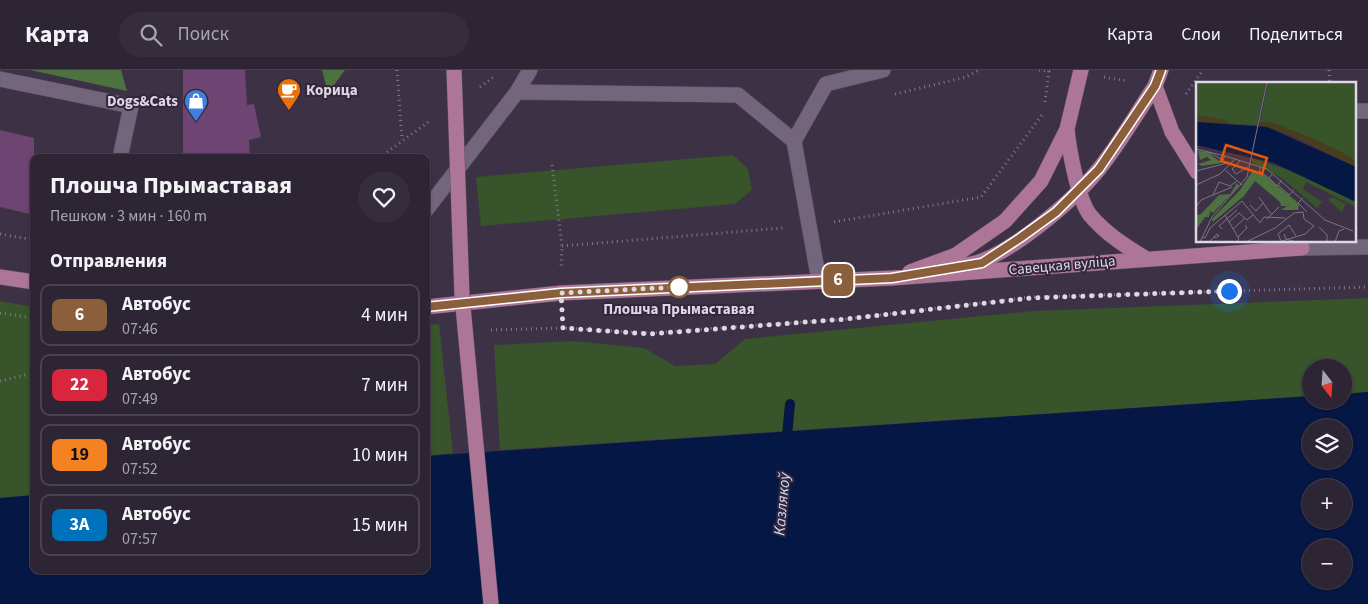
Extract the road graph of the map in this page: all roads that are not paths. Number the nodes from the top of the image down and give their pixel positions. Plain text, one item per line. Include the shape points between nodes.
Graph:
1 (454, 70) edge
2 (530, 70) edge
3 (883, 70) edge
4 (1081, 70) edge
5 (1161, 70) edge
6 (0, 78) edge
7 (1155, 86) junction
8 (518, 92) junction
9 (1066, 130) junction
10 (794, 140) junction
11 (121, 154) edge
12 (1196, 170) edge
13 (1080, 188) junction
14 (430, 205) edge
15 (1292, 242) edge
16 (1312, 246) edge
17 (1368, 247) edge
18 (1145, 258) junction
19 (0, 277) edge
20 (892, 278) junction
21 (30, 281) edge
22 (819, 281) junction
23 (430, 306) edge
24 (491, 604) edge

1 - 24 main road, bridge via 462,296
2 - 8 street
3 - 10 street via 826,84
4 - 9 main road
5 - 7 main road
6 - 11 street via 131,106
7 - 12 main road via 1172,132
7 - 13 main road via 1099,169
8 - 10 street via 738,95
8 - 14 street
9 - 13 main road via 1071,163
9 - 20 main road via 1041,181 1005,221 956,255
10 - 22 street
13 - 18 main road via 1089,214 1118,242
13 - 20 main road via 1056,212 982,263
15 - 16 main road
16 - 17 street, Савецкая вуліца
16 - 18 main road, Савецкая вуліца
18 - 20 main road, Савецкая вуліца
19 - 21 main road
20 - 22 main road, Савецкая вуліца
22 - 23 main road, Савецкая вуліца via 561,293

